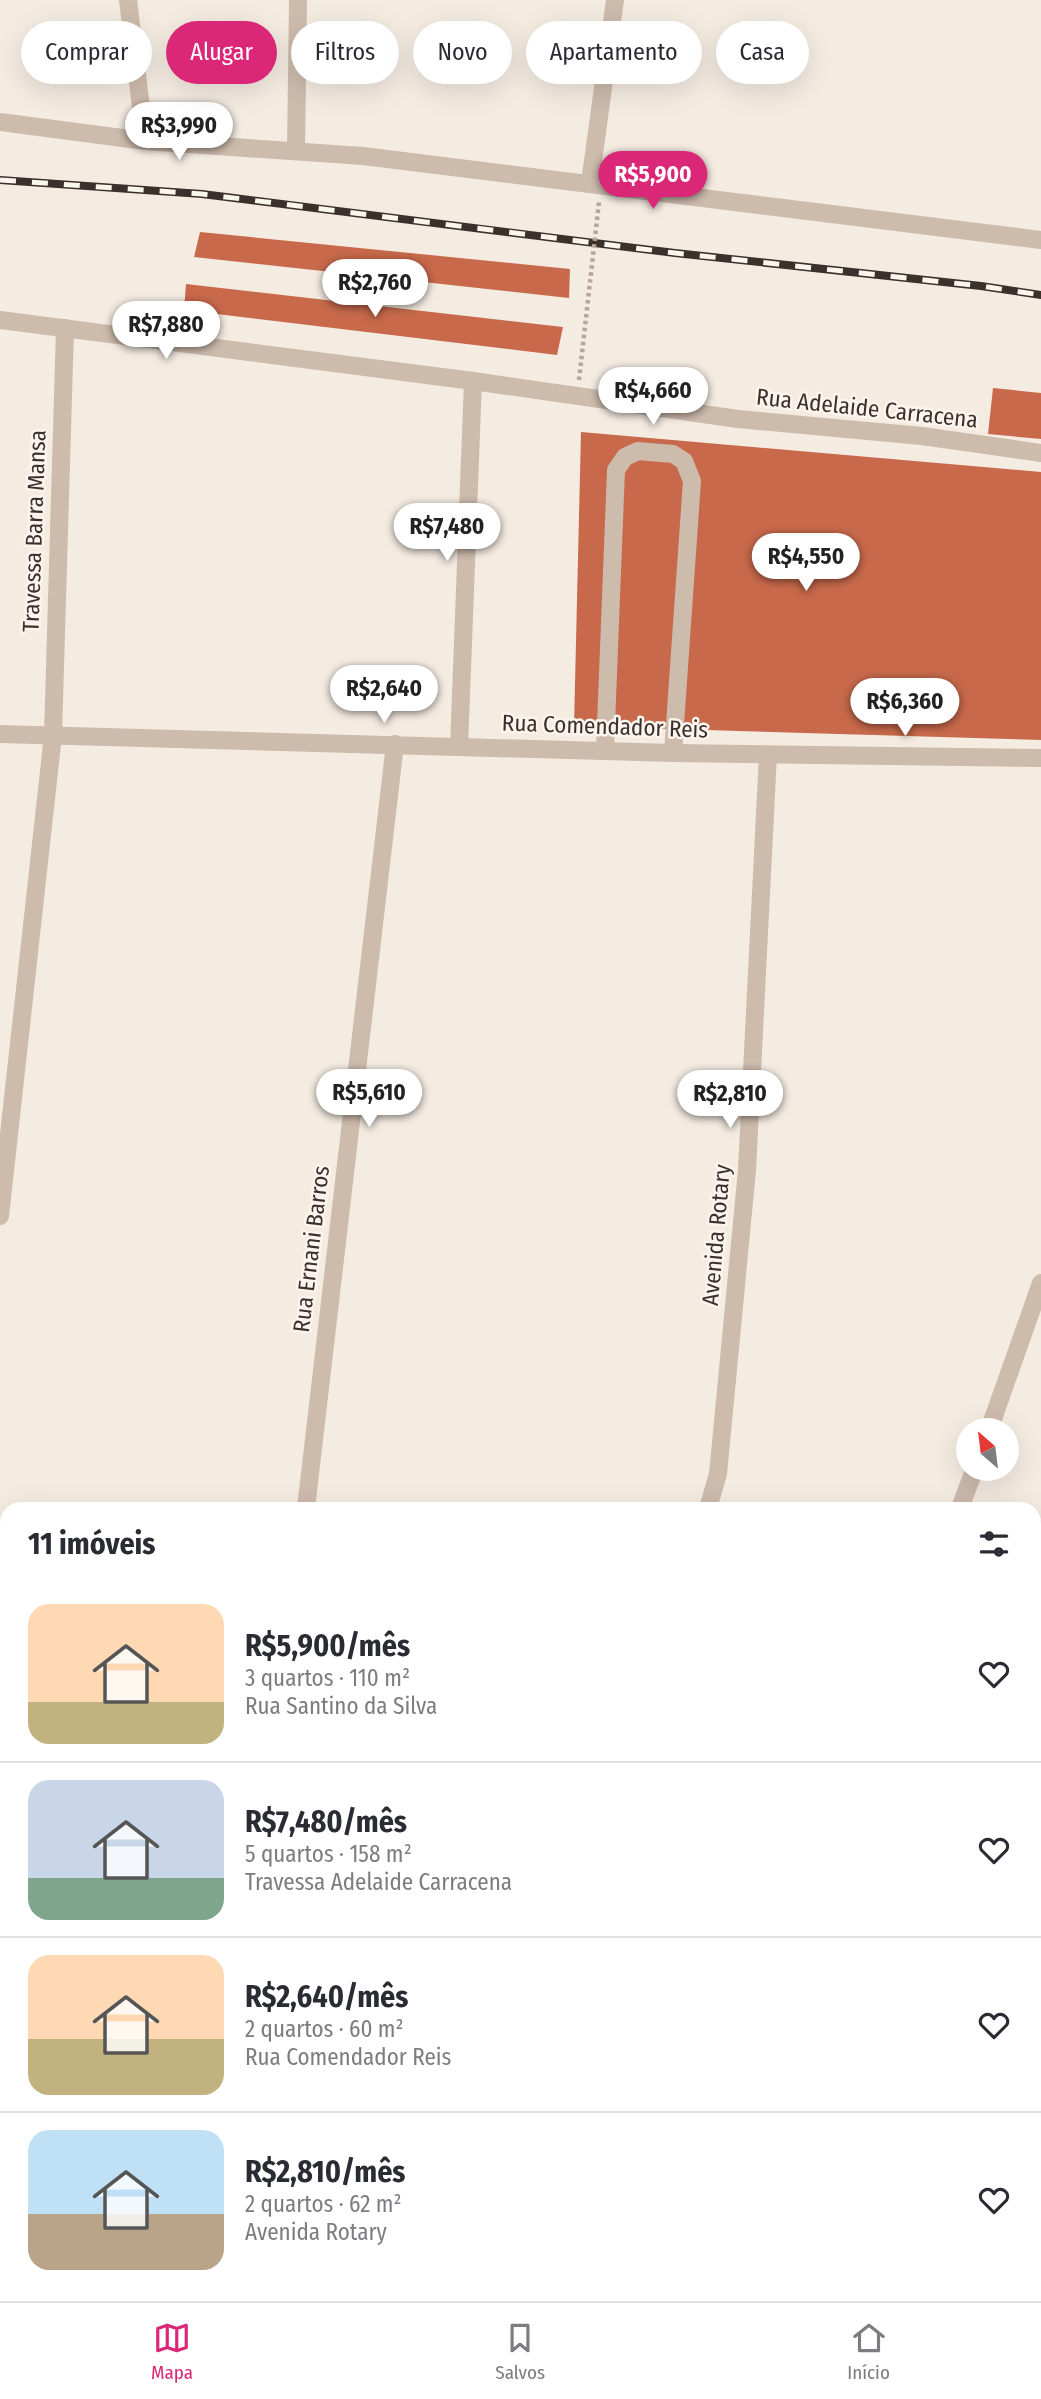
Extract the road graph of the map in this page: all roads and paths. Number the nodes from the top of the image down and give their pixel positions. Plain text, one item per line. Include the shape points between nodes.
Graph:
1 (128, 0) edge
2 (298, 0) edge
3 (615, 0) edge
4 (0, 122) edge
5 (145, 141) junction
6 (296, 150) junction
7 (590, 183) junction
8 (599, 202) dead end
9 (1041, 240) edge
10 (0, 320) edge
11 (65, 328) junction
12 (579, 380) dead end
13 (472, 381) junction
14 (1041, 453) edge
15 (0, 734) edge
16 (53, 735) junction
17 (395, 744) junction
18 (459, 747) junction
19 (606, 750) junction
20 (673, 753) junction
21 (768, 755) junction
22 (1041, 758) edge
23 (0, 1216) edge
24 (1041, 1283) edge
25 (993, 1418) edge
26 (971, 1481) edge
27 (307, 1502) edge
28 (710, 1502) edge
29 (966, 1502) edge

1 - 5 street
2 - 6 street
3 - 7 street
4 - 5 street
5 - 6 street
6 - 7 street
7 - 9 street
8 - 12 path, bridge
10 - 11 street, Rua Adelaide Carracena
11 - 13 street, Rua Adelaide Carracena
11 - 16 street, Travessa Barra Mansa
13 - 14 street, Rua Adelaide Carracena via 738,419 922,436
13 - 18 street
15 - 16 street, Rua Comendador Reis
16 - 17 street, Rua Comendador Reis
16 - 23 street, Travessa Barra Mansa
17 - 18 street, Rua Comendador Reis
17 - 27 street, Rua Ernani Barros
18 - 19 street, Rua Comendador Reis
19 - 20 street, Rua Comendador Reis
19 - 20 street via 616,470 625,457 638,451 673,454 684,461 692,481
20 - 21 street, Rua Comendador Reis
21 - 22 street, Rua Comendador Reis
21 - 28 street, Avenida Rotary via 747,1170 718,1474
24 - 25 street
26 - 29 street

